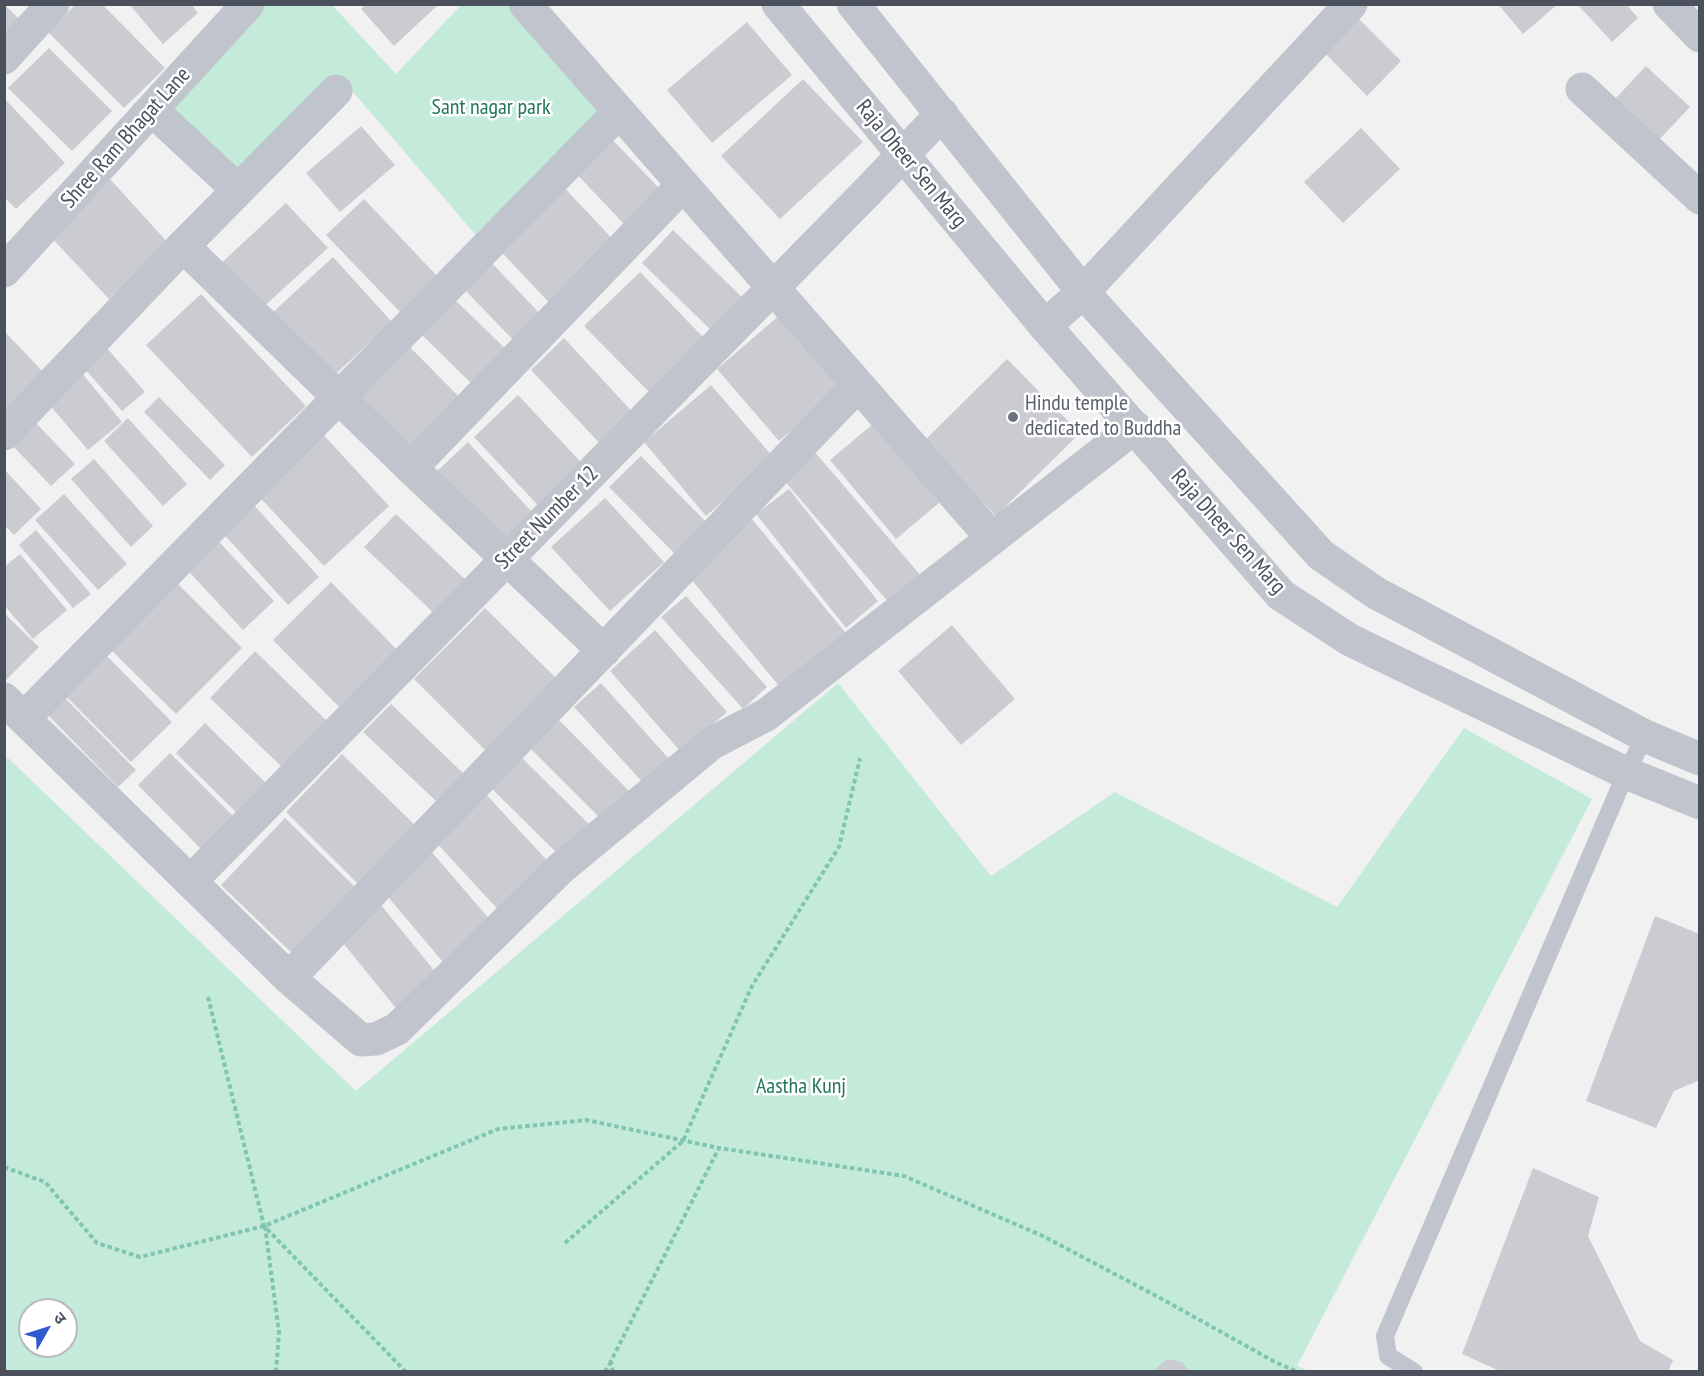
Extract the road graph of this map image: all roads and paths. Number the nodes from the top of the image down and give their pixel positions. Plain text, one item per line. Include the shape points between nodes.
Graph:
1 (248, 4) edge
2 (525, 4) edge
3 (778, 4) edge
4 (853, 4) edge
5 (1351, 4) edge
6 (1669, 4) edge
7 (47, 6) edge
8 (1700, 36) edge
9 (4, 58) edge
10 (1582, 89) dead end
11 (336, 91) dead end
12 (152, 110) junction
13 (619, 112) junction
14 (942, 114) junction
15 (903, 155) junction
16 (683, 185) junction
17 (238, 190) junction
18 (1700, 198) edge
19 (183, 246) junction
20 (4, 271) edge
21 (773, 288) junction
22 (1083, 292) junction
23 (1045, 326) junction
24 (858, 385) junction
25 (339, 397) junction
26 (1135, 427) junction
27 (4, 434) edge
28 (411, 468) junction
29 (992, 538) junction
30 (506, 559) junction
31 (604, 651) junction
32 (14, 709) edge
33 (1645, 736) junction
34 (860, 758) dead end
35 (1700, 759) edge
36 (1626, 773) junction
37 (1700, 803) edge
38 (191, 881) junction
39 (289, 978) junction
40 (208, 997) dead end
41 (683, 1141) junction
42 (719, 1148) junction
43 (4, 1167) edge
44 (264, 1226) junction
45 (565, 1243) dead end
46 (611, 1361) junction
47 (276, 1371) edge
48 (406, 1371) edge
49 (605, 1371) edge
50 (613, 1371) edge
51 (1298, 1371) edge
52 (1414, 1371) edge

1 - 12 street, Shree Ram Bhagat Lane
2 - 13 street
3 - 15 street, Raja Dheer Sen Marg
4 - 14 street
5 - 22 street
6 - 8 street
7 - 9 street
10 - 18 street
11 - 17 street
12 - 17 street
12 - 20 street, Shree Ram Bhagat Lane
13 - 16 street
13 - 25 street
14 - 15 street, Street Number 12
14 - 22 street
15 - 21 street, Street Number 12
15 - 23 street, Raja Dheer Sen Marg
16 - 21 street
16 - 28 street
17 - 19 street
19 - 25 street
19 - 27 street
21 - 24 street
21 - 30 street, Street Number 12
22 - 23 street
22 - 33 street via 1321,555 1376,593
23 - 26 street, Raja Dheer Sen Marg
24 - 29 street
24 - 31 street
25 - 28 street
25 - 32 street
26 - 29 street
26 - 36 street, Raja Dheer Sen Marg via 1281,595 1350,640
28 - 30 street
29 - 39 street via 766,716 712,743 561,868 397,1029 376,1039 362,1040
30 - 31 street
30 - 38 street, Street Number 12
31 - 39 street
32 - 38 street
33 - 35 street
33 - 36 lane
34 - 41 path via 839,847 752,986
36 - 37 street, Raja Dheer Sen Marg
36 - 52 lane via 1385,1336 1388,1356
38 - 39 street
40 - 44 path
41 - 42 path
41 - 44 path via 586,1120 498,1129
41 - 45 path
42 - 46 path
42 - 51 path via 904,1176 1043,1236
43 - 44 path via 45,1182 98,1243 140,1257
44 - 47 path via 279,1333
44 - 48 path
46 - 49 path
46 - 50 path

